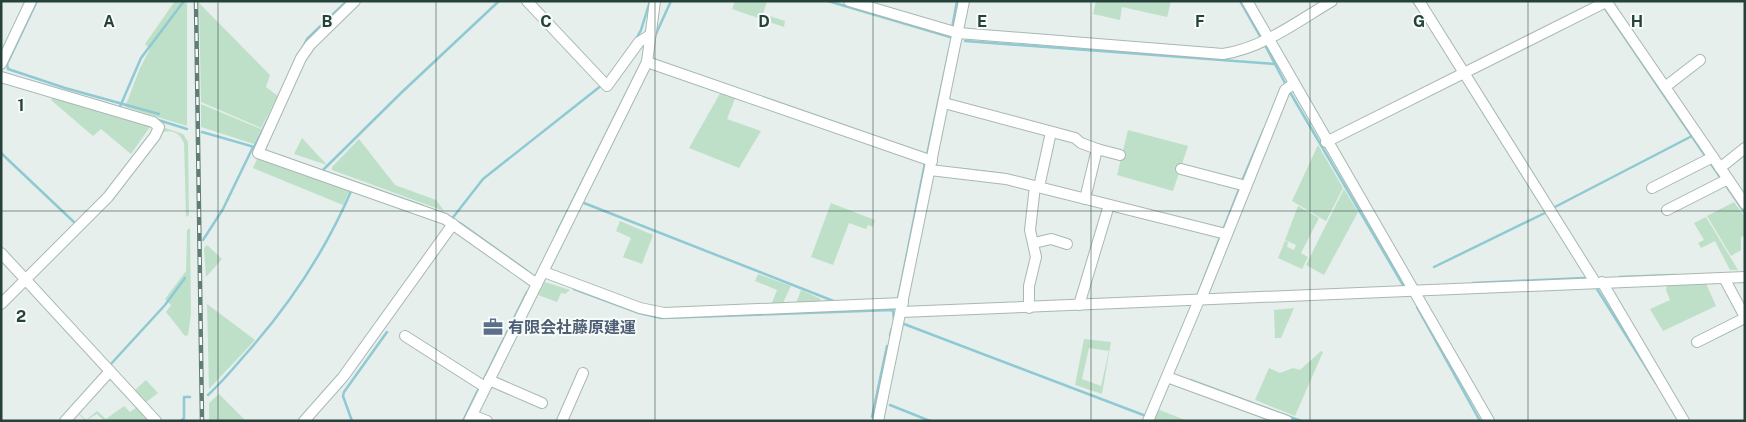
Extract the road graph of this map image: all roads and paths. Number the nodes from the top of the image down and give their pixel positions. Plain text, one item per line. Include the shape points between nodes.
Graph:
1 (31, 1) edge
2 (355, 1) edge
3 (527, 1) edge
4 (655, 1) edge
5 (849, 1) edge
6 (964, 1) edge
7 (1246, 1) edge
8 (1332, 1) edge
9 (1419, 1) edge
10 (1604, 3) edge
11 (958, 34) junction
12 (650, 35) junction
13 (1268, 38) junction
14 (1700, 60) dead end
15 (647, 62) junction
16 (2, 63) edge
17 (1462, 73) junction
18 (2, 77) edge
19 (1293, 84) junction
20 (1665, 87) junction
21 (944, 103) junction
22 (1050, 132) junction
23 (1326, 142) junction
24 (1745, 148) edge
25 (1097, 149) junction
26 (1120, 155) dead end
27 (1713, 157) junction
28 (929, 162) junction
29 (1720, 168) junction
30 (1181, 169) dead end
31 (1728, 179) junction
32 (1038, 185) junction
33 (1246, 186) junction
34 (1652, 188) dead end
35 (1086, 196) junction
36 (1745, 204) edge
37 (1109, 205) junction
38 (1667, 210) dead end
39 (453, 224) junction
40 (1224, 234) junction
41 (1034, 243) junction
42 (1068, 244) dead end
43 (1, 253) edge
44 (1745, 277) edge
45 (538, 278) junction
46 (1724, 278) junction
47 (27, 280) junction
48 (1598, 282) junction
49 (1415, 291) junction
50 (1200, 299) junction
51 (1080, 302) junction
52 (1, 304) edge
53 (1029, 304) junction
54 (902, 308) junction
55 (1745, 318) edge
56 (405, 336) dead end
57 (1697, 342) dead end
58 (110, 371) junction
59 (583, 373) dead end
60 (1168, 374) junction
61 (487, 383) junction
62 (542, 403) dead end
63 (470, 418) edge
64 (65, 421) edge
65 (156, 421) edge
66 (304, 421) edge
67 (487, 421) edge
68 (562, 421) edge
69 (878, 421) edge
70 (1148, 421) edge
71 (1287, 421) edge
72 (1488, 421) edge
73 (1684, 421) edge

1 - 16 street
2 - 39 street via 310,44 301,58 258,153 428,212
3 - 12 street via 607,86 639,42
4 - 12 street
5 - 11 street
6 - 11 street
7 - 13 street
8 - 13 street
9 - 17 street
10 - 17 street
10 - 20 street
11 - 13 street via 1223,54 1241,52
11 - 21 street
12 - 15 street
13 - 19 street
14 - 20 street
15 - 28 street
15 - 45 street
17 - 23 street
17 - 48 street
18 - 47 street via 159,126 155,136 108,197
19 - 23 street
19 - 33 street via 1285,90
20 - 27 street
21 - 22 street
21 - 28 street
22 - 25 street via 1075,138
22 - 32 street
23 - 49 street
24 - 29 street
25 - 26 street
25 - 35 street
27 - 29 street
27 - 34 street
28 - 32 street
28 - 54 street
29 - 31 street
30 - 33 street
31 - 36 street
31 - 38 street
32 - 35 street
32 - 41 street via 1030,222
33 - 40 street
35 - 37 street
37 - 40 street
37 - 51 street
39 - 45 street
39 - 66 street via 343,377
40 - 50 street
41 - 42 street via 1051,239
41 - 53 street via 1036,262 1030,279
43 - 47 street
44 - 46 street
45 - 54 street via 664,313
45 - 61 street
46 - 48 street
46 - 55 street
47 - 52 street
47 - 58 street
48 - 49 street
48 - 73 street
49 - 50 street
49 - 72 street
50 - 51 street
50 - 60 street
51 - 53 street
53 - 54 street
54 - 69 street
55 - 57 street
56 - 61 street
58 - 64 street
58 - 65 street
59 - 68 street
60 - 70 street
60 - 71 street
61 - 62 street
61 - 63 street
63 - 67 street

